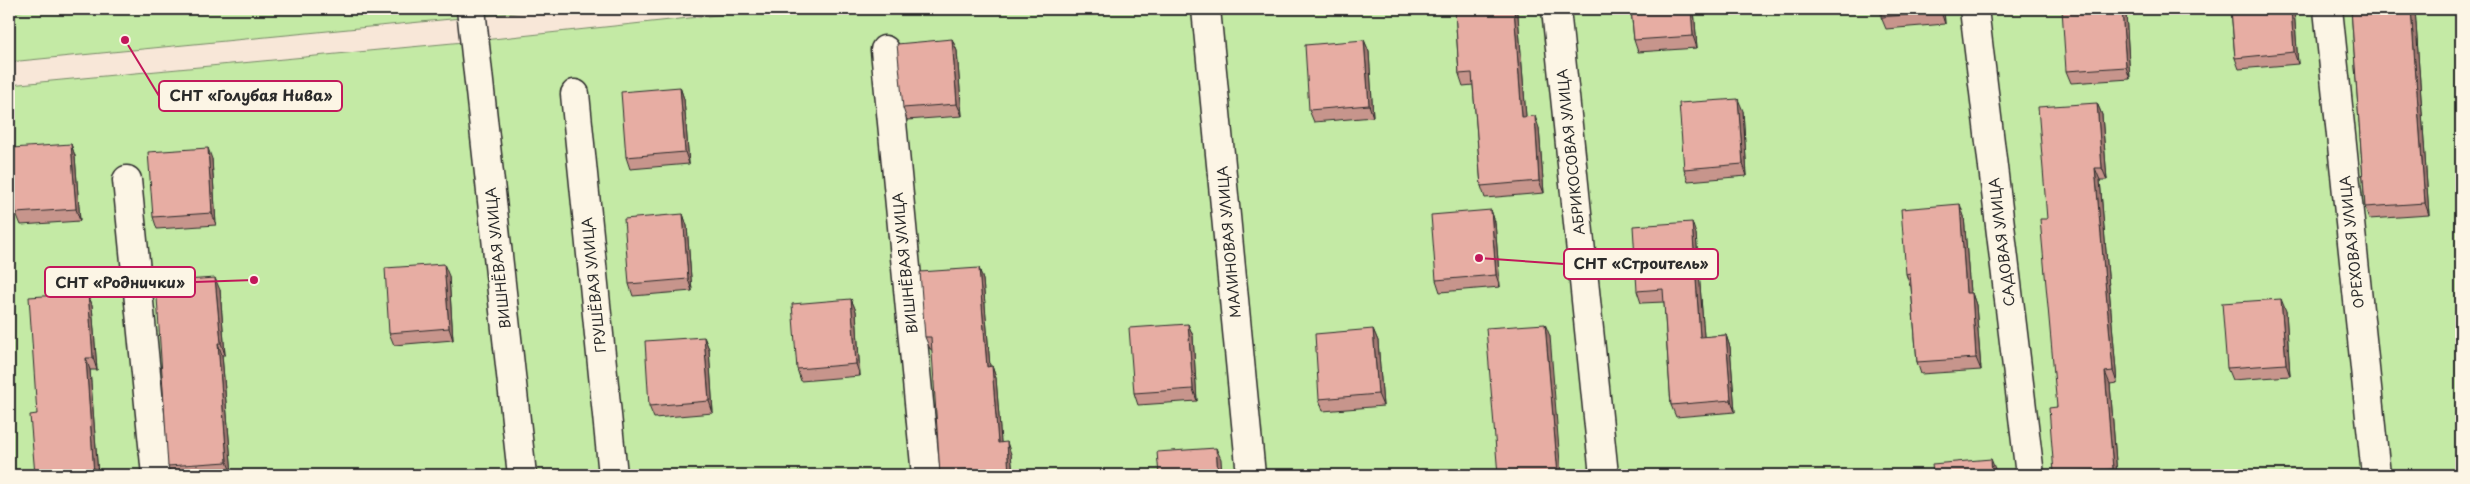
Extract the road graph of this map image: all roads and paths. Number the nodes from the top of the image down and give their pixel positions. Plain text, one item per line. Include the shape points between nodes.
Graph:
1 (1206, 9) edge
2 (1556, 9) edge
3 (1974, 9) edge
4 (2328, 9) edge
5 (472, 23) edge
6 (884, 50) dead end
7 (575, 94) dead end
8 (127, 180) dead end
9 (156, 475) edge
10 (522, 475) edge
11 (613, 475) edge
12 (926, 475) edge
13 (1251, 475) edge
14 (1604, 475) edge
15 (2030, 475) edge
16 (2376, 475) edge

1 - 13 street, МАЛИНОВАЯ УЛИЦА
2 - 14 street, АБРИКОСОВАЯ УЛИЦА
3 - 15 street, САДОВАЯ УЛИЦА
4 - 16 street, ОРЕХОВАЯ УЛИЦА
5 - 10 street, ВИШНЁВАЯ УЛИЦА
6 - 12 street, ВИШНЁВАЯ УЛИЦА
7 - 11 street, ГРУШЁВАЯ УЛИЦА
8 - 9 street

